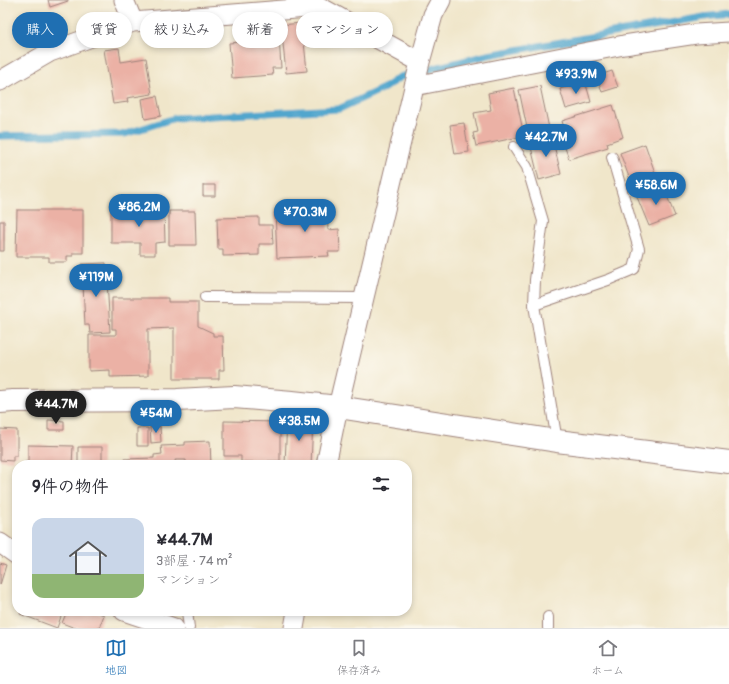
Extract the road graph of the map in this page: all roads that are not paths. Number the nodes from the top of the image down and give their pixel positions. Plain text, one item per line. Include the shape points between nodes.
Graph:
1 (124, 0) edge
2 (441, 0) edge
3 (318, 4) edge
4 (133, 22) junction
5 (729, 32) edge
6 (420, 62) junction
7 (0, 81) edge
8 (414, 86) junction
9 (514, 147) dead end
10 (612, 157) dead end
11 (205, 297) dead end
12 (364, 298) junction
13 (534, 304) junction
14 (0, 402) edge
15 (338, 407) junction
16 (558, 440) junction
17 (327, 460) edge
18 (729, 462) edge
19 (0, 543) edge
20 (12, 551) edge
21 (139, 616) edge
22 (188, 616) edge
23 (296, 616) edge
24 (548, 617) dead end
25 (174, 628) edge
26 (189, 628) edge
27 (294, 628) edge
28 (548, 628) edge

1 - 4 street
2 - 6 street via 433,15
3 - 4 street
3 - 6 street
4 - 7 street via 50,52
5 - 8 street via 696,34 624,45
6 - 8 street
8 - 12 street
9 - 13 lane via 527,167 543,221
10 - 13 lane via 639,249 634,269
11 - 12 lane
12 - 15 street
13 - 16 lane
14 - 15 street via 234,397
15 - 16 street
15 - 17 street
16 - 18 street
19 - 20 street
21 - 25 street
22 - 26 lane
23 - 27 street
24 - 28 lane

